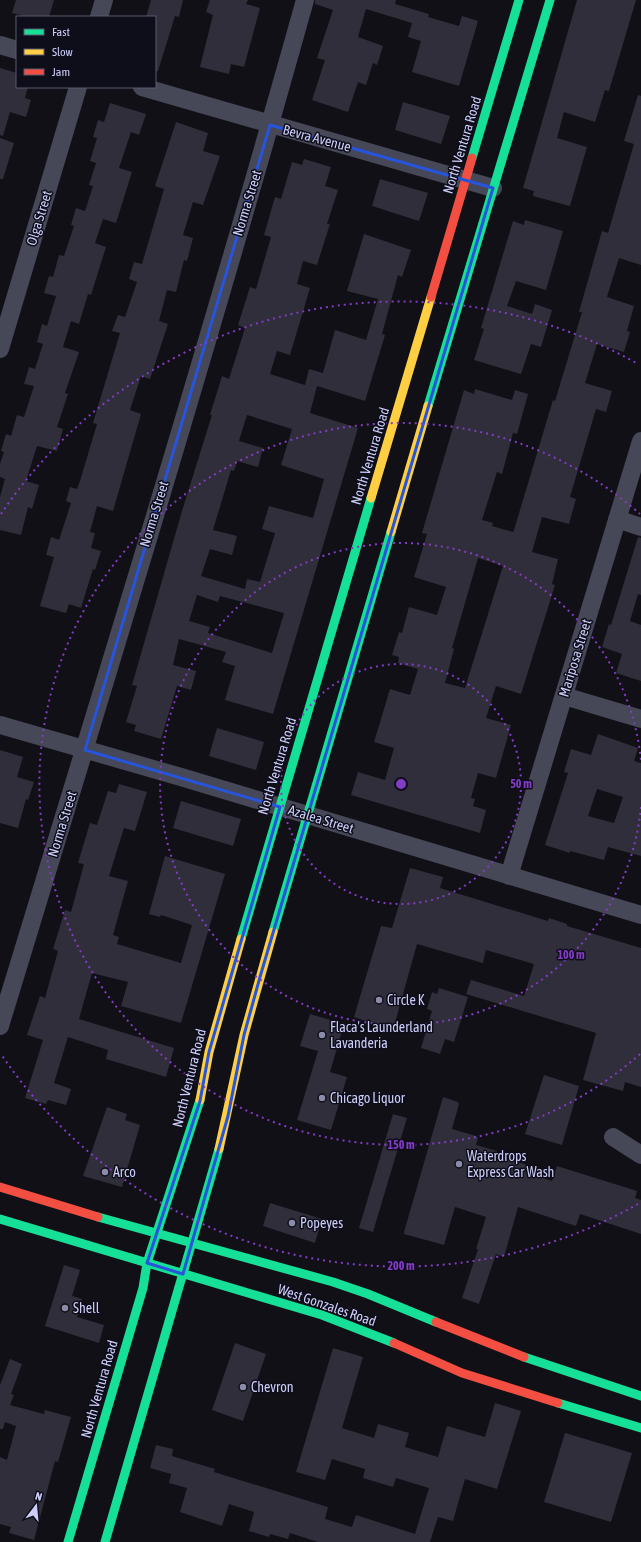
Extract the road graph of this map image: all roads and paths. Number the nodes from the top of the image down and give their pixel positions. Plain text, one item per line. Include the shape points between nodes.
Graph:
1 (104, 0) edge
2 (305, 0) edge
3 (520, 0) edge
4 (550, 0) edge
5 (99, 16) edge
6 (0, 45) edge
7 (16, 50) edge
8 (78, 88) edge
9 (145, 88) edge
10 (270, 125) junction
11 (466, 180) junction
12 (493, 188) junction
13 (0, 349) edge
14 (641, 441) edge
15 (617, 519) junction
16 (641, 527) edge
17 (564, 696) junction
18 (641, 719) edge
19 (0, 724) edge
20 (84, 750) junction
21 (280, 807) junction
22 (308, 815) junction
23 (509, 876) junction
24 (641, 915) edge
25 (0, 1026) edge
26 (613, 1137) dead end
27 (641, 1155) edge
28 (0, 1188) edge
29 (0, 1219) edge
30 (158, 1234) junction
31 (193, 1242) junction
32 (148, 1263) junction
33 (183, 1274) junction
34 (641, 1396) edge
35 (641, 1428) edge
36 (68, 1542) edge
37 (105, 1542) edge

1 - 5 street
2 - 10 street, Norma Street
3 - 11 main road, North Ventura Road
4 - 12 main road
6 - 7 street
8 - 13 street, Olga Street
9 - 10 street, Bevra Avenue
10 - 11 street, Bevra Avenue
10 - 20 street, Norma Street
11 - 12 street, Bevra Avenue
11 - 21 main road, North Ventura Road
12 - 22 main road
14 - 15 street, Mariposa Street
15 - 16 street
15 - 17 street, Mariposa Street
17 - 18 street
17 - 23 street, Mariposa Street
19 - 20 street, Azalea Street
20 - 21 street, Azalea Street
20 - 25 street, Norma Street
21 - 22 street, Azalea Street
21 - 30 main road, North Ventura Road via 209,1052 200,1100
22 - 23 street, Azalea Street
22 - 31 main road via 244,1036 228,1116
23 - 24 street, Azalea Street
26 - 27 street
28 - 30 main road, West Gonzales Road
29 - 32 main road, West Gonzales Road
30 - 31 main road, West Gonzales Road
30 - 32 main road, North Ventura Road
31 - 33 main road
31 - 34 main road, West Gonzales Road via 368,1294 468,1338
32 - 33 main road, West Gonzales Road
32 - 36 main road, North Ventura Road via 141,1295
33 - 35 main road, West Gonzales Road via 322,1315 462,1372
33 - 37 main road

